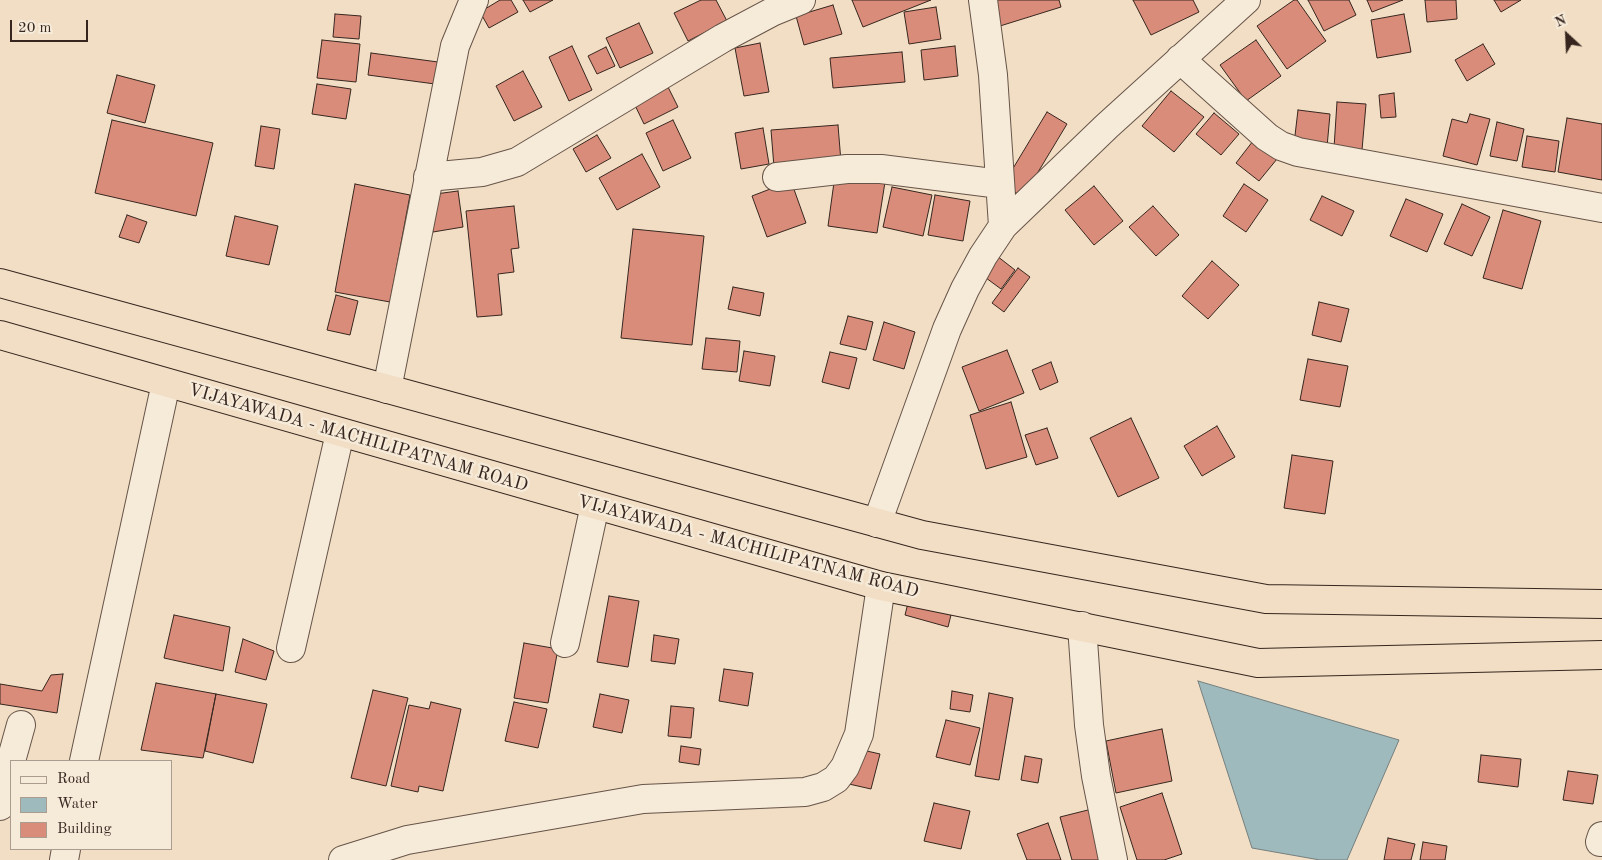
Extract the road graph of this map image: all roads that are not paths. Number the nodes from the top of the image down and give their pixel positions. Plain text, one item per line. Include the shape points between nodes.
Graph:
1 (474, 0) edge
2 (801, 0) edge
3 (983, 0) edge
4 (1246, 0) edge
5 (1180, 60) junction
6 (777, 176) dead end
7 (428, 177) junction
8 (1000, 184) junction
9 (1602, 208) edge
10 (1003, 226) junction
11 (0, 283) edge
12 (0, 335) edge
13 (166, 383) junction
14 (386, 389) junction
15 (340, 433) junction
16 (595, 505) junction
17 (877, 523) junction
18 (881, 586) junction
19 (1602, 604) edge
20 (1082, 626) junction
21 (565, 643) dead end
22 (291, 648) dead end
23 (1602, 654) edge
24 (21, 725) dead end
25 (12, 760) edge
26 (84, 760) edge
27 (10, 766) edge
28 (0, 806) edge
29 (343, 860) edge
30 (1113, 860) edge

1 - 7 street via 455,46
2 - 7 street via 723,38 517,162 482,172
3 - 8 street via 993,75
4 - 5 street
5 - 9 street via 1267,137 1298,152
5 - 10 street
6 - 8 street via 881,169
7 - 14 street
8 - 10 street
10 - 17 street via 969,281 947,329
11 - 14 highway
12 - 13 highway, VIJAYAWADA - MACHILIPATNAM ROAD
13 - 15 highway, VIJAYAWADA - MACHILIPATNAM ROAD
13 - 26 street
14 - 17 highway
15 - 16 highway, VIJAYAWADA - MACHILIPATNAM ROAD
15 - 22 street
16 - 18 highway, VIJAYAWADA - MACHILIPATNAM ROAD
16 - 21 street
17 - 19 highway via 922,535 1266,599
18 - 20 highway, VIJAYAWADA - MACHILIPATNAM ROAD
18 - 29 street via 858,734 845,767 836,779 823,786 805,792 643,799 406,840
20 - 23 highway, VIJAYAWADA - MACHILIPATNAM ROAD via 1258,663
20 - 30 street via 1089,725
24 - 25 street
27 - 28 street

